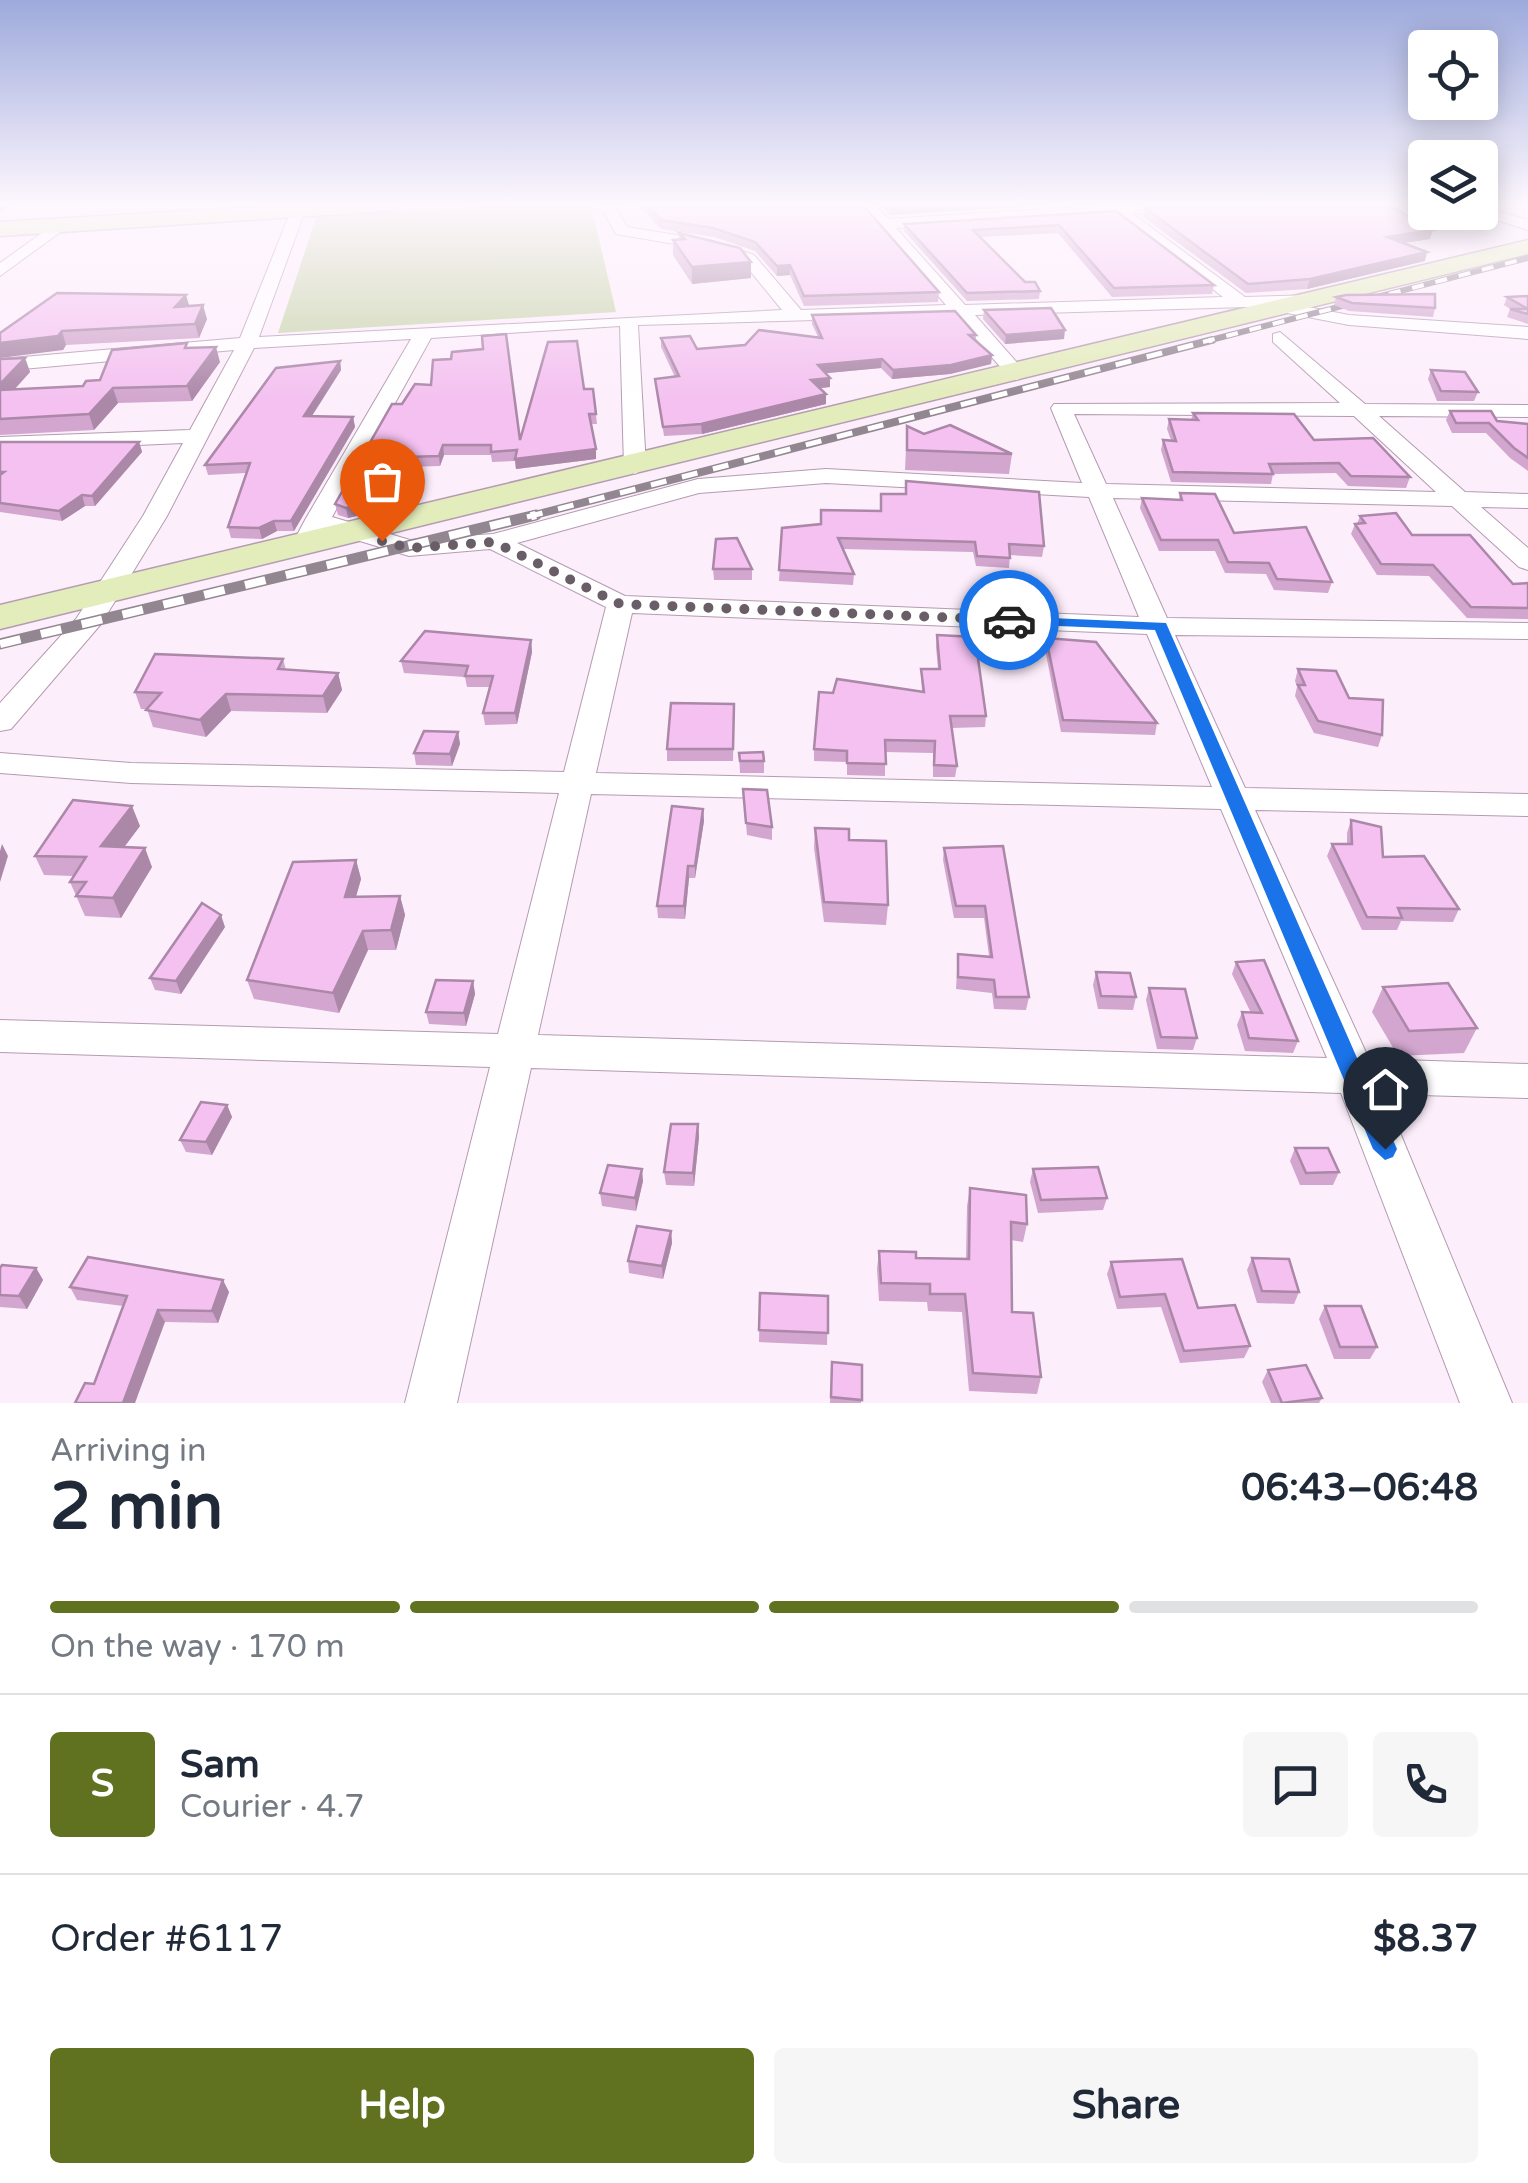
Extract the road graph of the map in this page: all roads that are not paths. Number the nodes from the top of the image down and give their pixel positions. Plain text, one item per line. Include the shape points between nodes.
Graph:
1 (275, 270) edge
2 (759, 270) edge
3 (928, 270) edge
4 (1199, 270) edge
5 (1445, 270) edge
6 (1238, 300) junction
7 (961, 309) junction
8 (796, 315) junction
9 (1293, 315) junction
10 (629, 320) junction
11 (425, 331) junction
12 (1528, 332) edge
13 (247, 343) junction
14 (0, 365) edge
15 (1017, 374) junction
16 (1360, 408) junction
17 (1528, 411) edge
18 (198, 436) junction
19 (0, 444) edge
20 (635, 467) junction
21 (1099, 490) junction
22 (1462, 500) junction
23 (1528, 502) edge
24 (310, 534) junction
25 (355, 534) junction
26 (494, 542) junction
27 (1528, 562) edge
28 (107, 594) junction
29 (620, 604) junction
30 (0, 617) edge
31 (1160, 626) junction
32 (1528, 630) edge
33 (0, 722) edge
34 (0, 764) edge
35 (577, 781) junction
36 (1237, 802) junction
37 (1528, 805) edge
38 (0, 1036) edge
39 (513, 1050) junction
40 (1356, 1077) junction
41 (1528, 1081) edge
42 (431, 1403) edge
43 (1486, 1403) edge

1 - 13 street
2 - 8 street
3 - 7 street
4 - 6 street
5 - 9 street
6 - 7 street
6 - 9 street
7 - 8 street
7 - 15 street
8 - 10 street
9 - 12 street
9 - 15 street
9 - 16 street
10 - 11 street
10 - 20 street
11 - 13 street
11 - 24 street
13 - 14 street
13 - 18 street
15 - 20 street
16 - 17 street
16 - 21 street via 1061,408
16 - 22 street
18 - 19 street
18 - 28 street
20 - 25 street
21 - 22 street
21 - 26 street via 826,476 698,486
21 - 31 street
22 - 23 street
22 - 27 street
24 - 25 street
24 - 28 street
25 - 26 street via 409,548
26 - 29 street
28 - 30 street
28 - 33 street
29 - 31 street
29 - 35 street
31 - 32 street
31 - 36 street
34 - 35 street via 131,774
35 - 36 street
35 - 39 street
36 - 37 street
36 - 40 street
38 - 39 street
39 - 40 street
39 - 42 street
40 - 41 street
40 - 43 street

